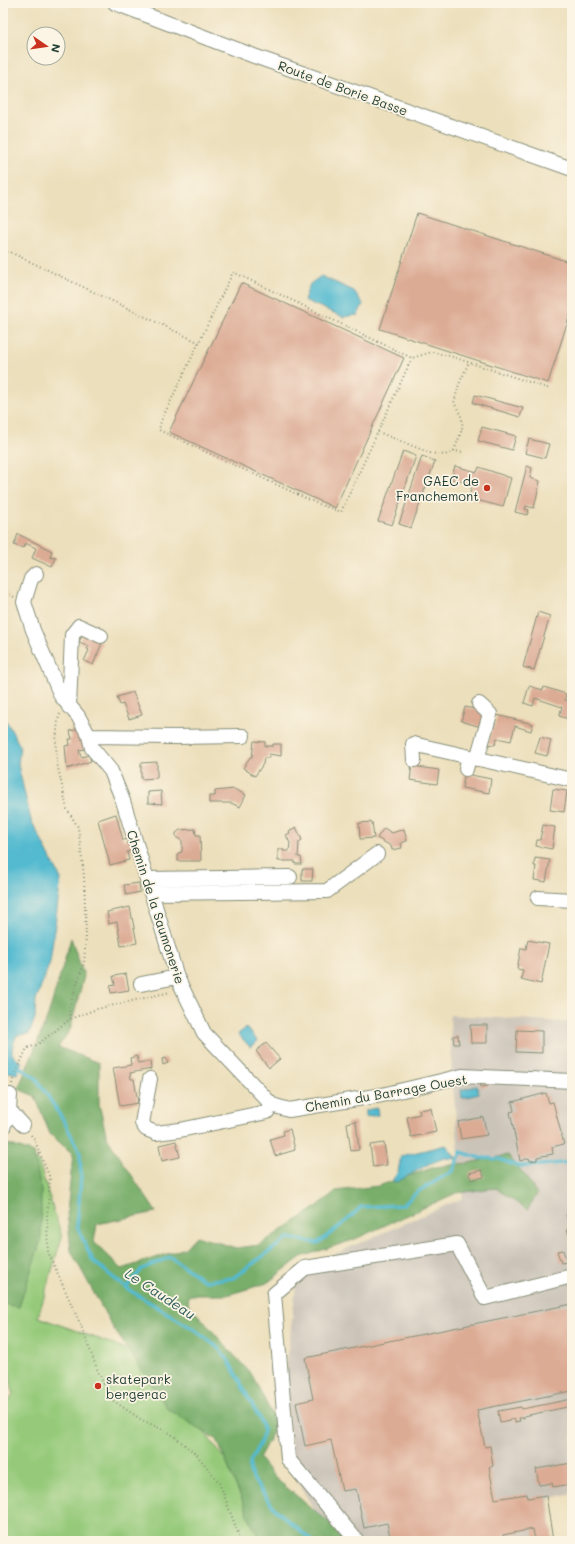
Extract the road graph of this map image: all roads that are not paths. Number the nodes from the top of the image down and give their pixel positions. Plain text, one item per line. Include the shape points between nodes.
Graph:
1 (115, 3) edge
2 (572, 169) edge
3 (36, 574) dead end
4 (101, 636) dead end
5 (65, 701) junction
6 (479, 704) dead end
7 (89, 736) junction
8 (243, 736) dead end
9 (414, 760) dead end
10 (471, 762) junction
11 (572, 780) edge
12 (377, 854) dead end
13 (290, 877) dead end
14 (147, 879) junction
15 (151, 893) junction
16 (538, 898) dead end
17 (572, 900) edge
18 (180, 983) junction
19 (141, 984) dead end
20 (150, 1079) dead end
21 (572, 1081) edge
22 (10, 1095) dead end
23 (272, 1105) junction
24 (8, 1110) junction
25 (23, 1125) dead end
26 (3, 1128) edge
27 (572, 1276) edge
28 (357, 1541) edge

1 - 2 street, Route de Borie Basse via 262,59
3 - 5 street, Chemin de la Saumonerie via 30,579 24,602 33,630
4 - 5 street via 79,626 72,634
5 - 7 street, Chemin de la Saumonerie via 78,716
6 - 10 street via 490,714
7 - 8 street
7 - 14 street, Chemin de la Saumonerie via 92,748 111,772 123,801
9 - 10 street via 413,744
10 - 11 street
12 - 15 street via 328,891
13 - 14 street
14 - 15 street, Chemin de la Saumonerie
15 - 18 street, Chemin de la Saumonerie
16 - 17 street
18 - 19 street
18 - 23 street, Chemin de la Saumonerie via 204,1033
20 - 23 street via 142,1123 146,1129 156,1134 267,1112
21 - 23 street, Chemin du Barrage Ouest via 462,1076 382,1095 289,1110
22 - 24 street
24 - 25 street
24 - 26 street
27 - 28 street via 485,1298 457,1244 305,1268 274,1294 288,1459

